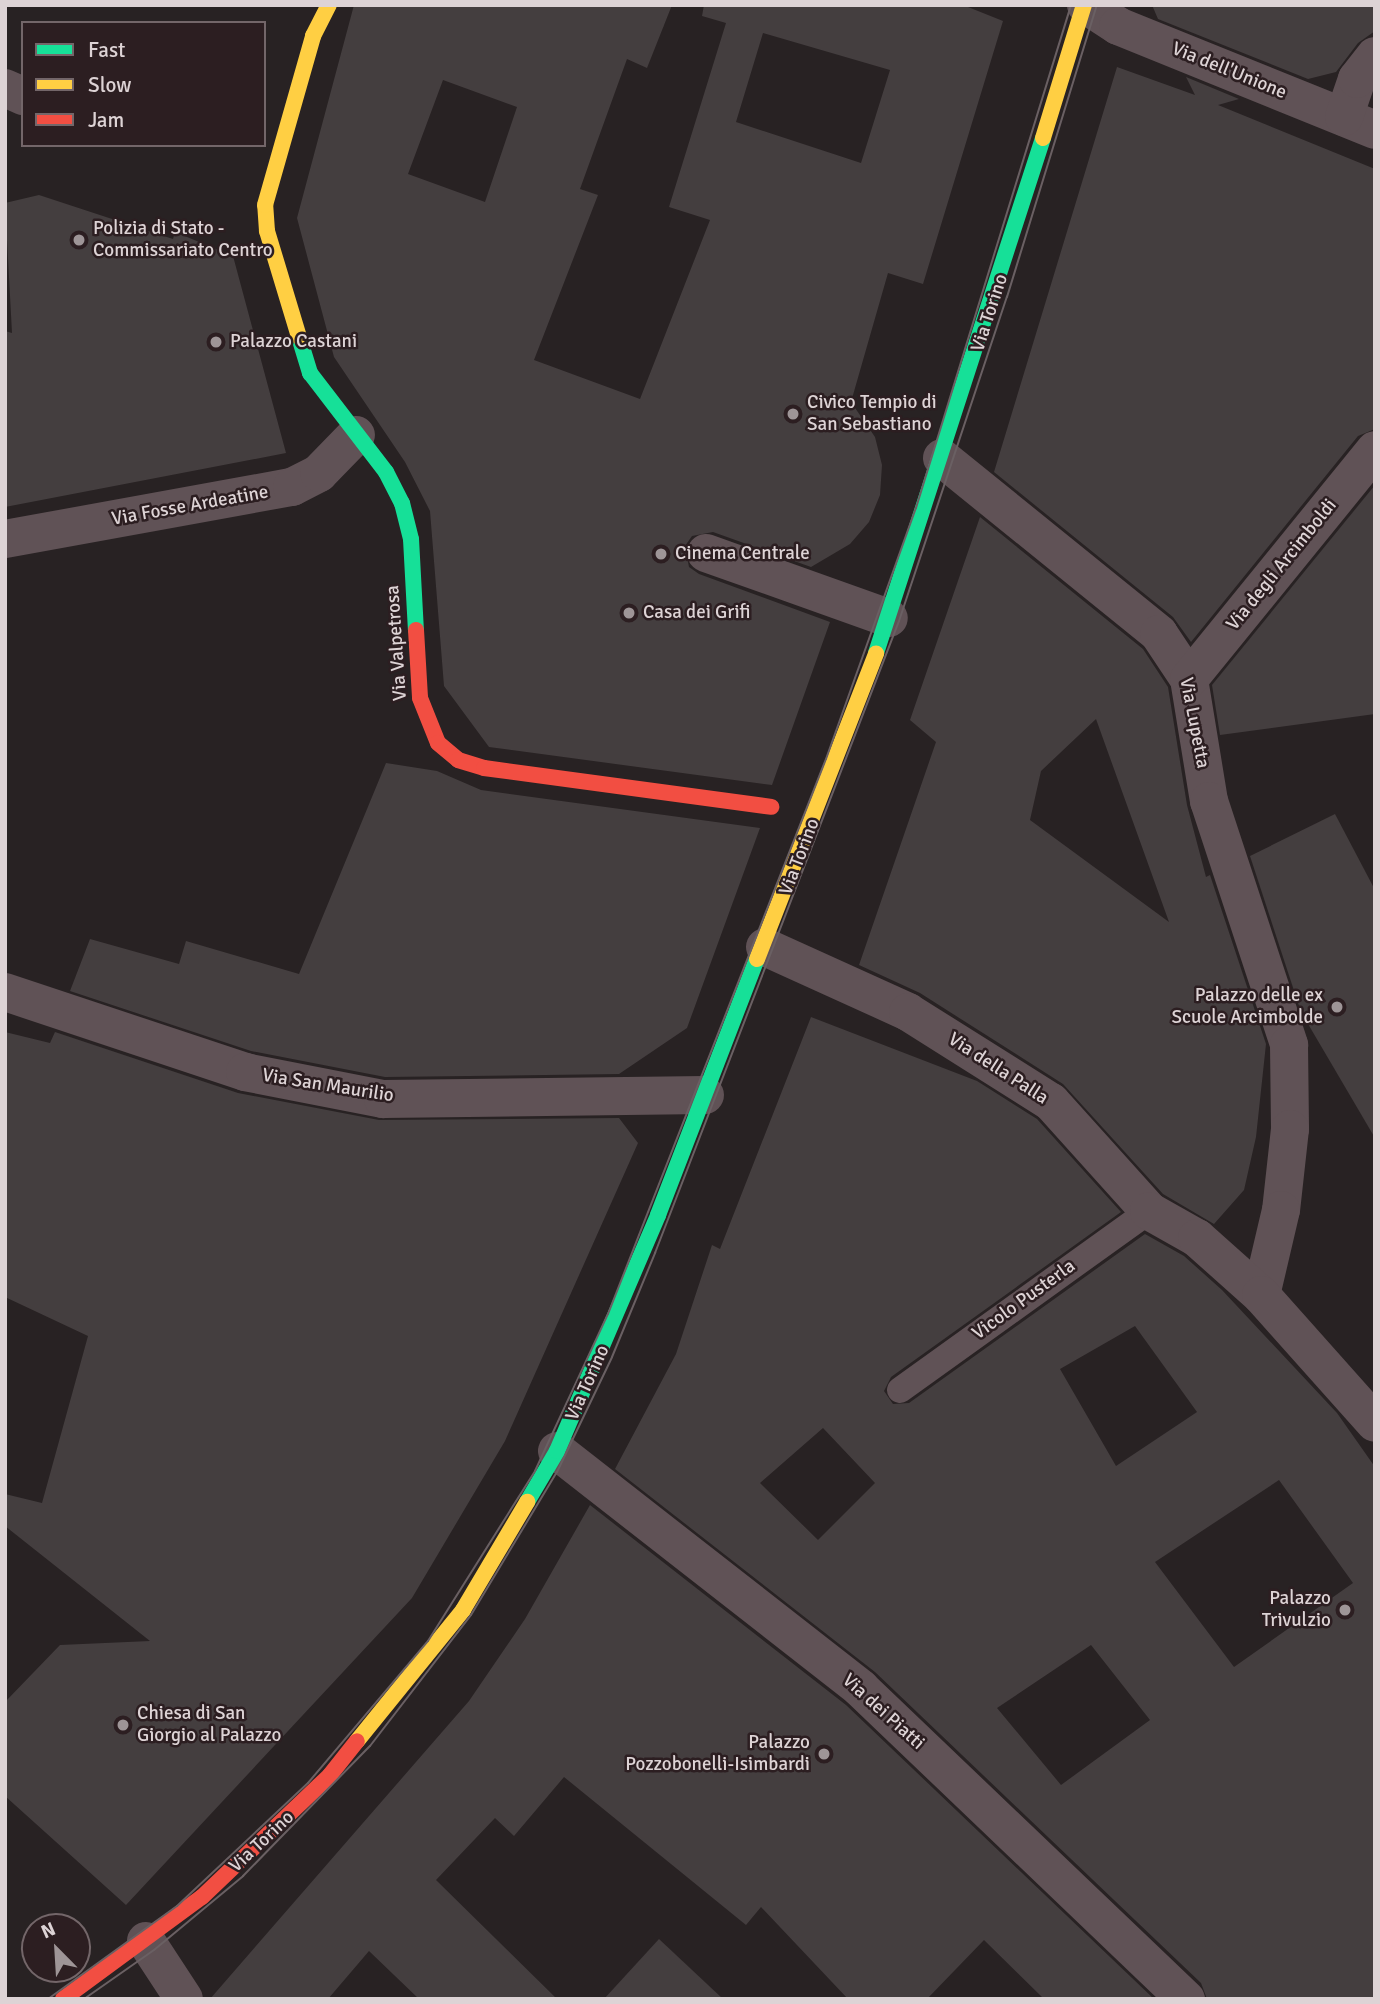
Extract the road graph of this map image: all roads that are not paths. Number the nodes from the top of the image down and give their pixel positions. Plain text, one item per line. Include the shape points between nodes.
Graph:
1 (329, 5) edge
2 (1085, 5) edge
3 (1375, 56) edge
4 (5, 88) edge
5 (21, 95) edge
6 (277, 111) edge
7 (1359, 124) edge
8 (356, 435) junction
9 (1375, 450) edge
10 (942, 458) junction
11 (5, 539) edge
12 (706, 553) dead end
13 (889, 618) junction
14 (1189, 679) junction
15 (771, 807) dead end
16 (765, 947) junction
17 (5, 992) edge
18 (705, 1095) junction
19 (1149, 1210) junction
20 (1261, 1295) junction
21 (900, 1390) dead end
22 (1375, 1423) edge
23 (557, 1451) junction
24 (146, 1941) junction
25 (63, 1999) edge
26 (184, 1999) edge
27 (1186, 1999) edge

1 - 6 street, Via Valpetrosa
2 - 7 street, Via dell'Unione via 1118,26
2 - 10 street, Via Torino
3 - 7 street via 1357,79
4 - 5 street
6 - 8 street, Via Valpetrosa via 265,205 267,231 310,373
8 - 11 street, Via Fosse Ardeatine via 318,473 292,487
8 - 15 street, Via Valpetrosa via 386,472 402,503 411,539 420,698 438,743 458,760 484,768
9 - 14 street, Via degli Arcimboldi
10 - 13 street, Via Torino
10 - 14 street, Via Lupetta via 1159,634
12 - 13 street
13 - 16 street, Via Torino
14 - 20 street, Via Lupetta via 1209,801 1289,1045 1290,1129 1281,1210
16 - 18 street, Via Torino
16 - 19 street, Via della Palla via 908,1012 1051,1102
17 - 18 street, Via San Maurilio via 244,1072 383,1099
18 - 23 street, Via Torino via 612,1329
19 - 20 street, Via della Palla via 1197,1238
19 - 21 lane, Vicolo Pusterla
20 - 22 street, Via della Palla
23 - 24 street, Via Torino via 463,1610 385,1712 264,1843
23 - 27 street, Via dei Piatti via 860,1688
24 - 25 street, Via Torino
24 - 26 street

